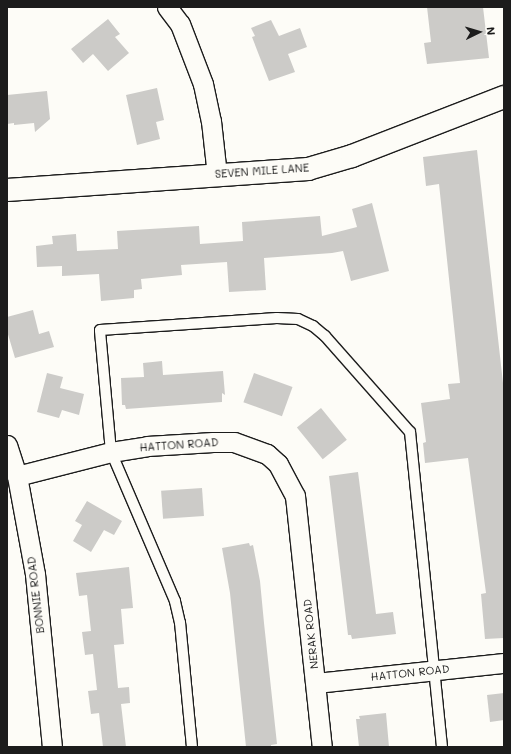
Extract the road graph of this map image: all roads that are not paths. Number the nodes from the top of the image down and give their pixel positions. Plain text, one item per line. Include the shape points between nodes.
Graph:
1 (167, 7) edge
2 (504, 97) edge
3 (217, 175) junction
4 (7, 190) edge
5 (7, 445) edge
6 (111, 452) junction
7 (17, 476) junction
8 (299, 521) joint
9 (504, 663) edge
10 (435, 670) junction
11 (316, 683) junction
12 (52, 747) edge
13 (192, 747) edge
14 (322, 747) edge
15 (442, 747) edge

1 - 3 street via 180,24 204,84
2 - 3 street, SEVEN MILE LANE via 330,164 308,169
3 - 4 street, SEVEN MILE LANE
5 - 7 street, BONNIE ROAD
6 - 7 street, HATTON ROAD
6 - 8 street, HATTON ROAD via 147,446 213,442 234,442 252,448 267,454 286,476 295,496
6 - 10 lane via 100,330 277,318 298,319 314,326 410,432
6 - 13 lane via 175,601 180,623
7 - 12 street, BONNIE ROAD via 35,574
8 - 11 street, NERAK ROAD
9 - 10 street, HATTON ROAD
10 - 11 street, HATTON ROAD
10 - 15 lane
11 - 14 street, NERAK ROAD

